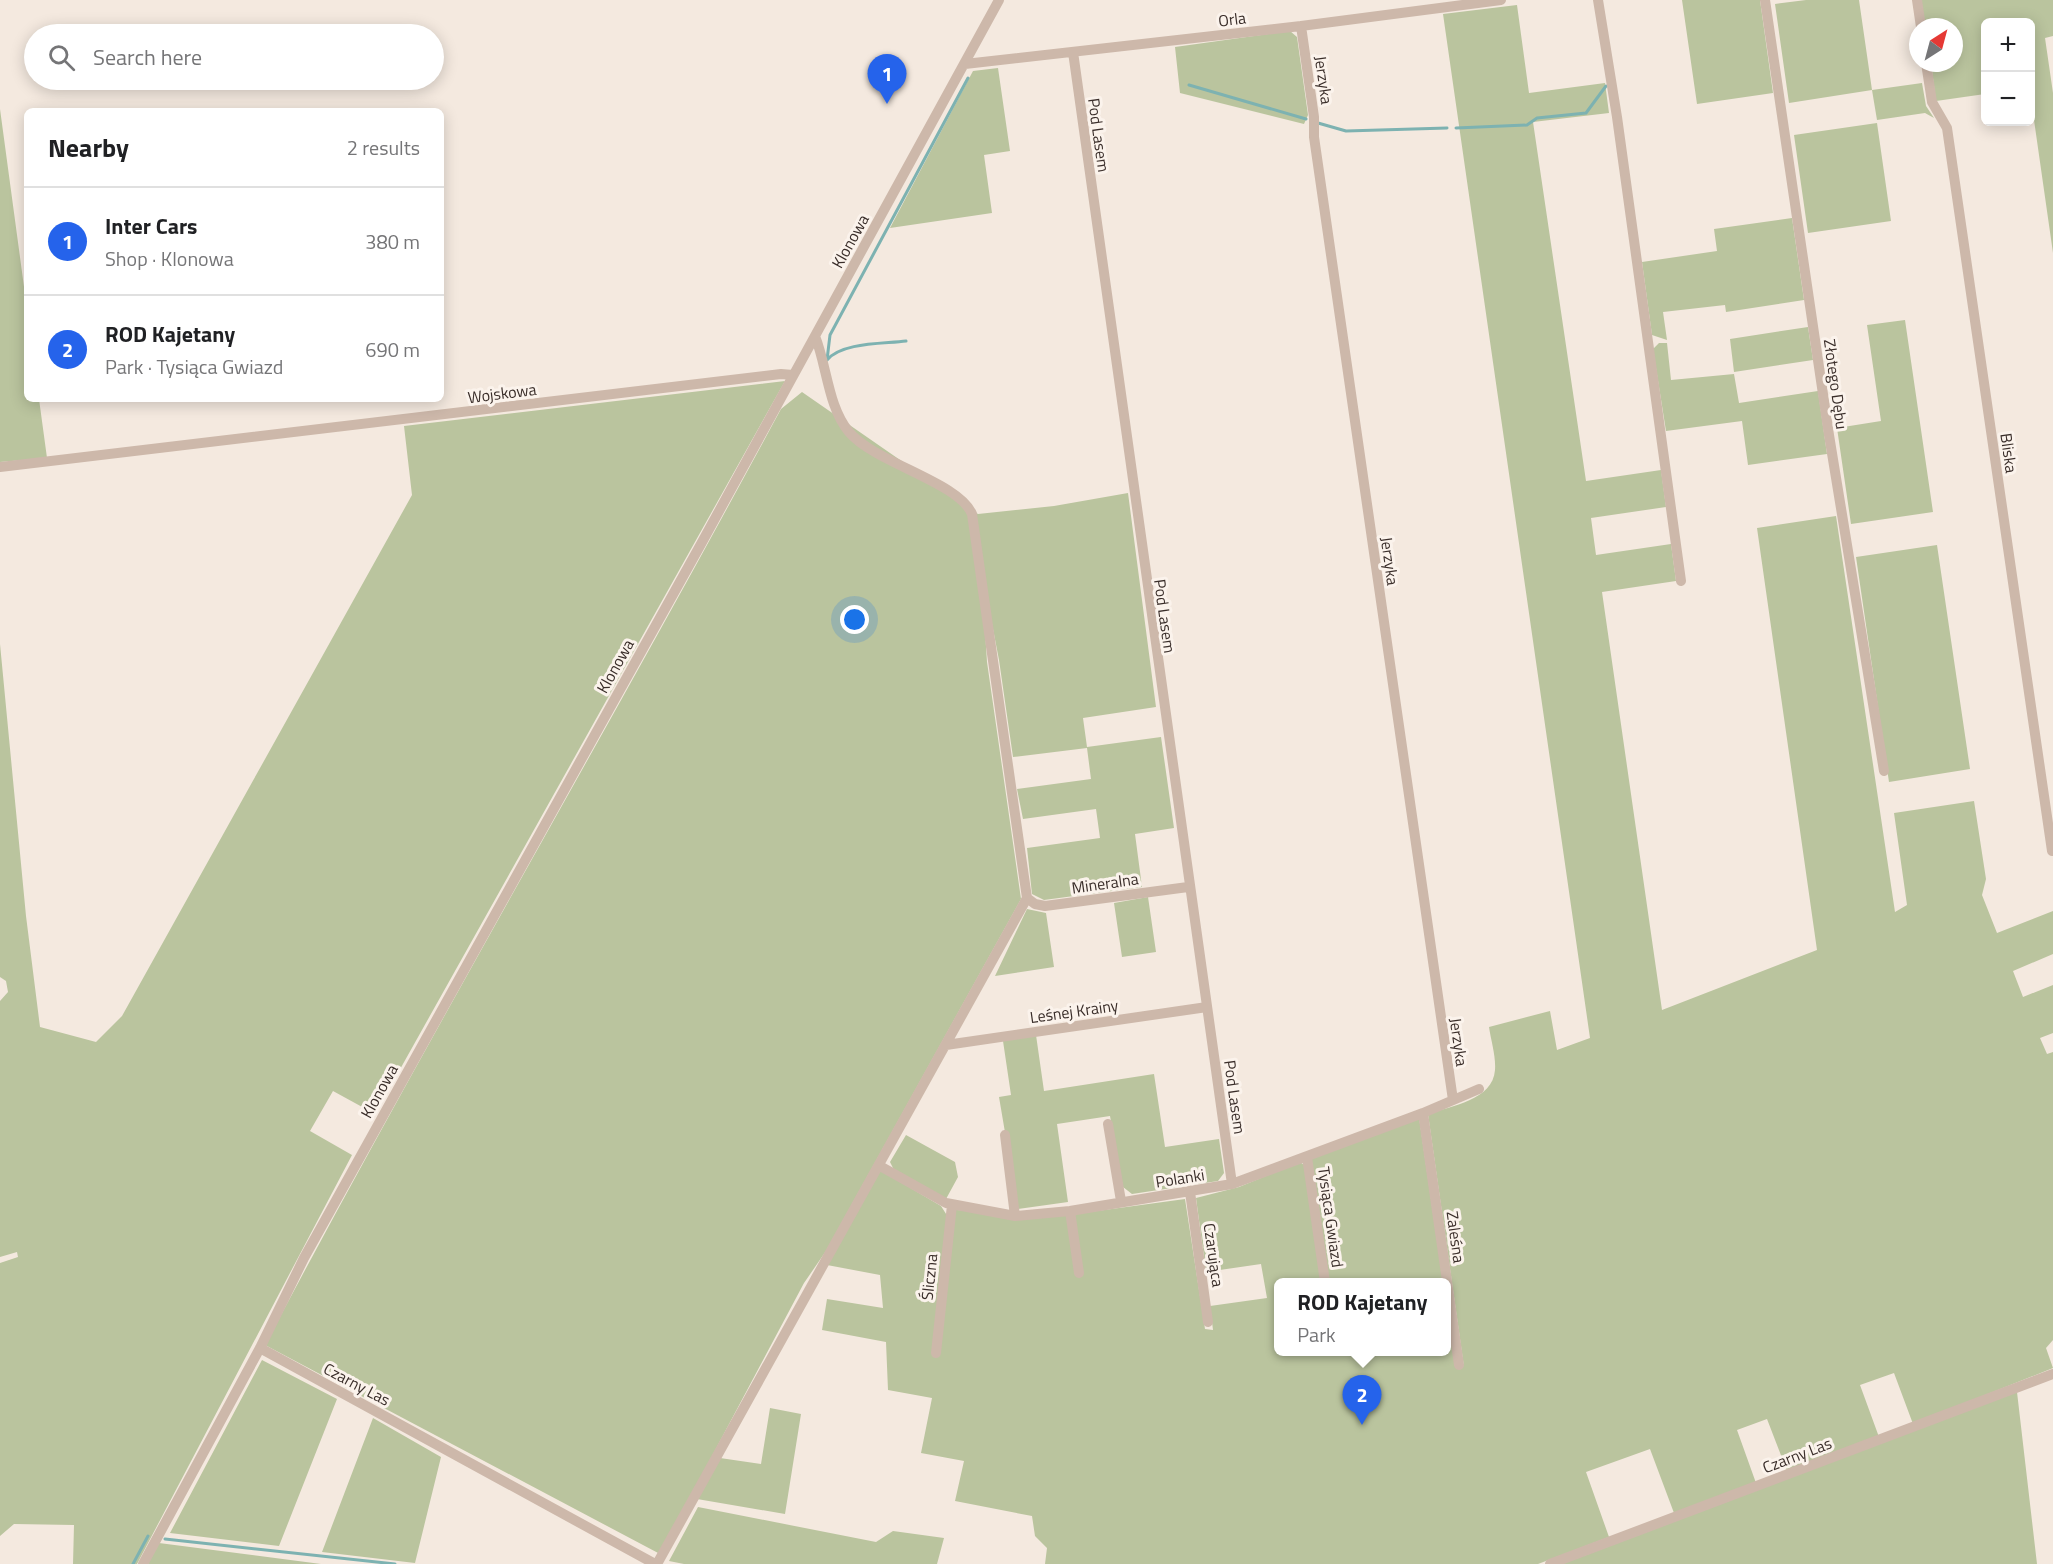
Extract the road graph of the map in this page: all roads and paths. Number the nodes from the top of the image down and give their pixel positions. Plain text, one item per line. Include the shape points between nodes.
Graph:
1 (999, 0) edge
2 (1501, 0) edge
3 (1598, 0) edge
4 (1765, 0) edge
5 (1917, 0) edge
6 (1920, 18) edge
7 (1301, 26) junction
8 (1072, 52) junction
9 (965, 64) junction
10 (1927, 72) edge
11 (815, 336) junction
12 (793, 375) junction
13 (0, 467) edge
14 (1681, 581) dead end
15 (1884, 771) dead end
16 (2052, 851) edge
17 (1188, 887) junction
18 (1027, 898) junction
19 (1207, 1007) junction
20 (946, 1045) junction
21 (1479, 1089) dead end
22 (1453, 1100) junction
23 (1423, 1113) junction
24 (1108, 1124) dead end
25 (1005, 1135) dead end
26 (1307, 1157) junction
27 (880, 1166) junction
28 (1232, 1184) junction
29 (1190, 1192) junction
30 (1121, 1201) junction
31 (952, 1205) junction
32 (1070, 1211) junction
33 (1015, 1216) junction
34 (1079, 1274) dead end
35 (1324, 1278) edge
36 (1447, 1278) edge
37 (1451, 1309) edge
38 (1208, 1322) dead end
39 (260, 1348) junction
40 (936, 1353) dead end
41 (1459, 1365) dead end
42 (2053, 1374) edge
43 (143, 1564) edge
44 (656, 1564) edge
45 (1550, 1564) edge

1 - 9 street, Klonowa
2 - 7 street, Orla
3 - 14 street
4 - 15 street, Złotego Dębu via 1828,435
5 - 6 street
7 - 8 street, Orla
7 - 22 street, Jerzyka
8 - 9 street, Orla
8 - 17 street, Pod Lasem
9 - 11 street, Klonowa
10 - 16 street, Bliska via 1932,102 1947,128
11 - 12 street, Klonowa
11 - 18 street via 847,430 871,451 953,494 972,514
12 - 13 street, Wojskowa
12 - 39 street, Klonowa via 357,1161
17 - 18 street, Mineralna via 1045,906
17 - 19 street, Pod Lasem
18 - 20 street
19 - 20 street, Leśnej Krainy
19 - 28 street, Pod Lasem
20 - 27 street
21 - 22 street, Polanki
22 - 23 street, Polanki
23 - 26 street, Polanki
23 - 36 street, Zaleśna
24 - 30 street
25 - 33 street
26 - 28 street, Polanki
26 - 35 street, Tysiąca Gwiazd
27 - 31 street, Polanki
27 - 44 street
28 - 29 street, Polanki
29 - 30 street, Polanki
29 - 38 street, Czarująca
30 - 32 street, Polanki
31 - 33 street, Polanki
31 - 40 street, Śliczna
32 - 33 street, Polanki
32 - 34 street
37 - 41 street, Zaleśna
39 - 43 street
39 - 44 street, Czarny Las
42 - 45 street, Czarny Las

